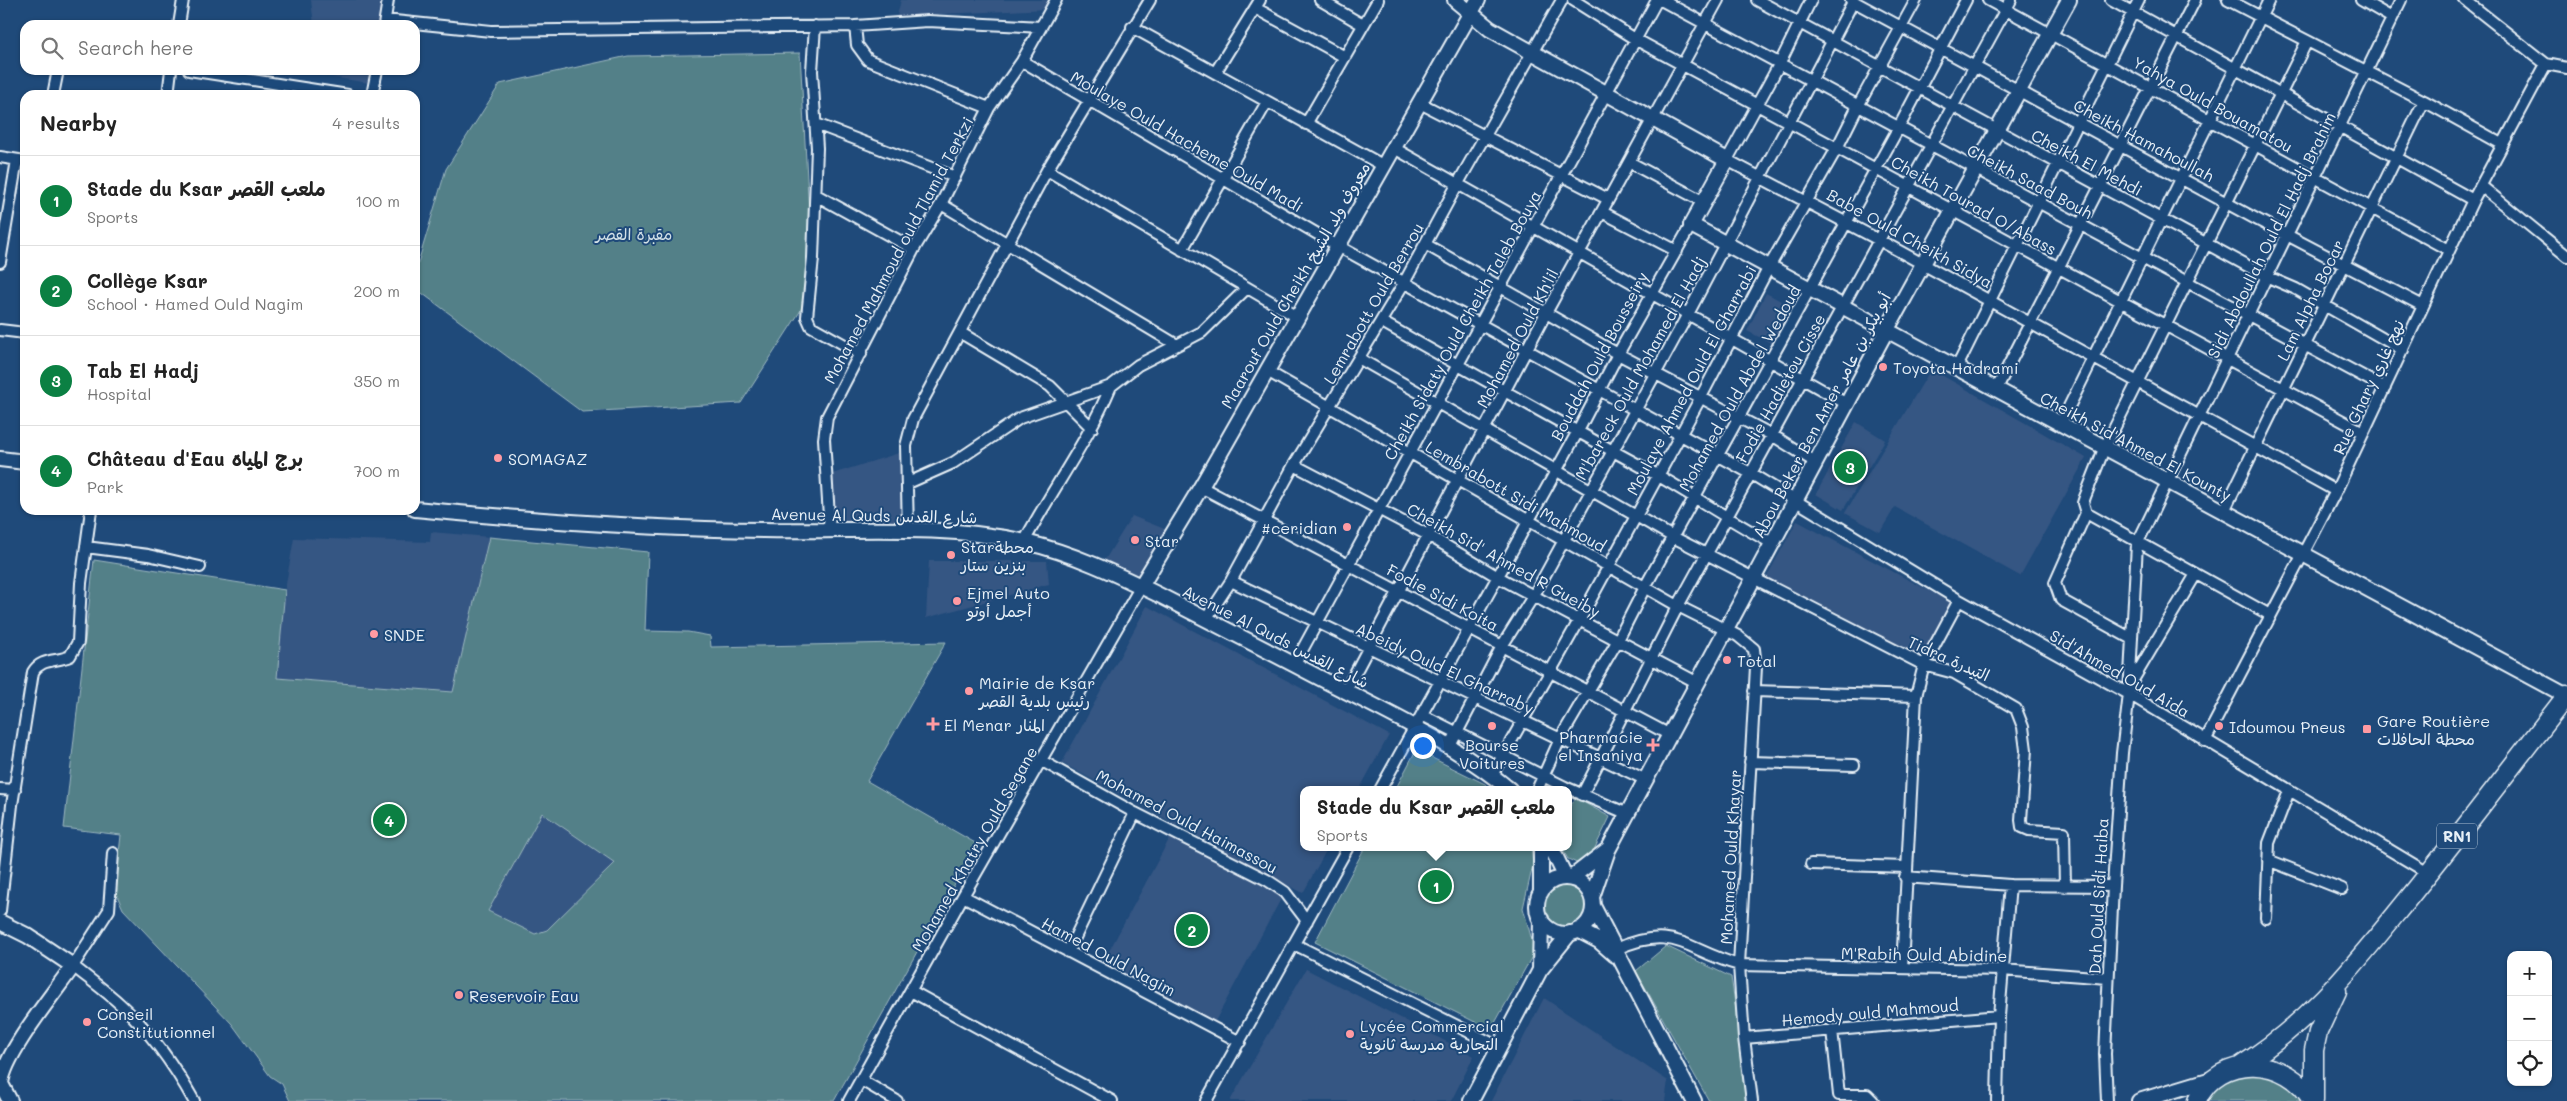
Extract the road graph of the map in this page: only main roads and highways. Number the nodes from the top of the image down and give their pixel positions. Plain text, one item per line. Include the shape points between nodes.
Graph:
1 (2567, 696) edge
2 (2346, 975) junction
3 (2239, 1067) junction
4 (2197, 1101) edge
5 (2313, 1101) edge

1 - 2 highway, RN1
2 - 3 highway, RN1 via 2292,1030
2 - 5 highway, RN1 via 2318,1032 2314,1050
3 - 4 highway via 2216,1077
3 - 5 highway via 2252,1065 2278,1069 2300,1084

